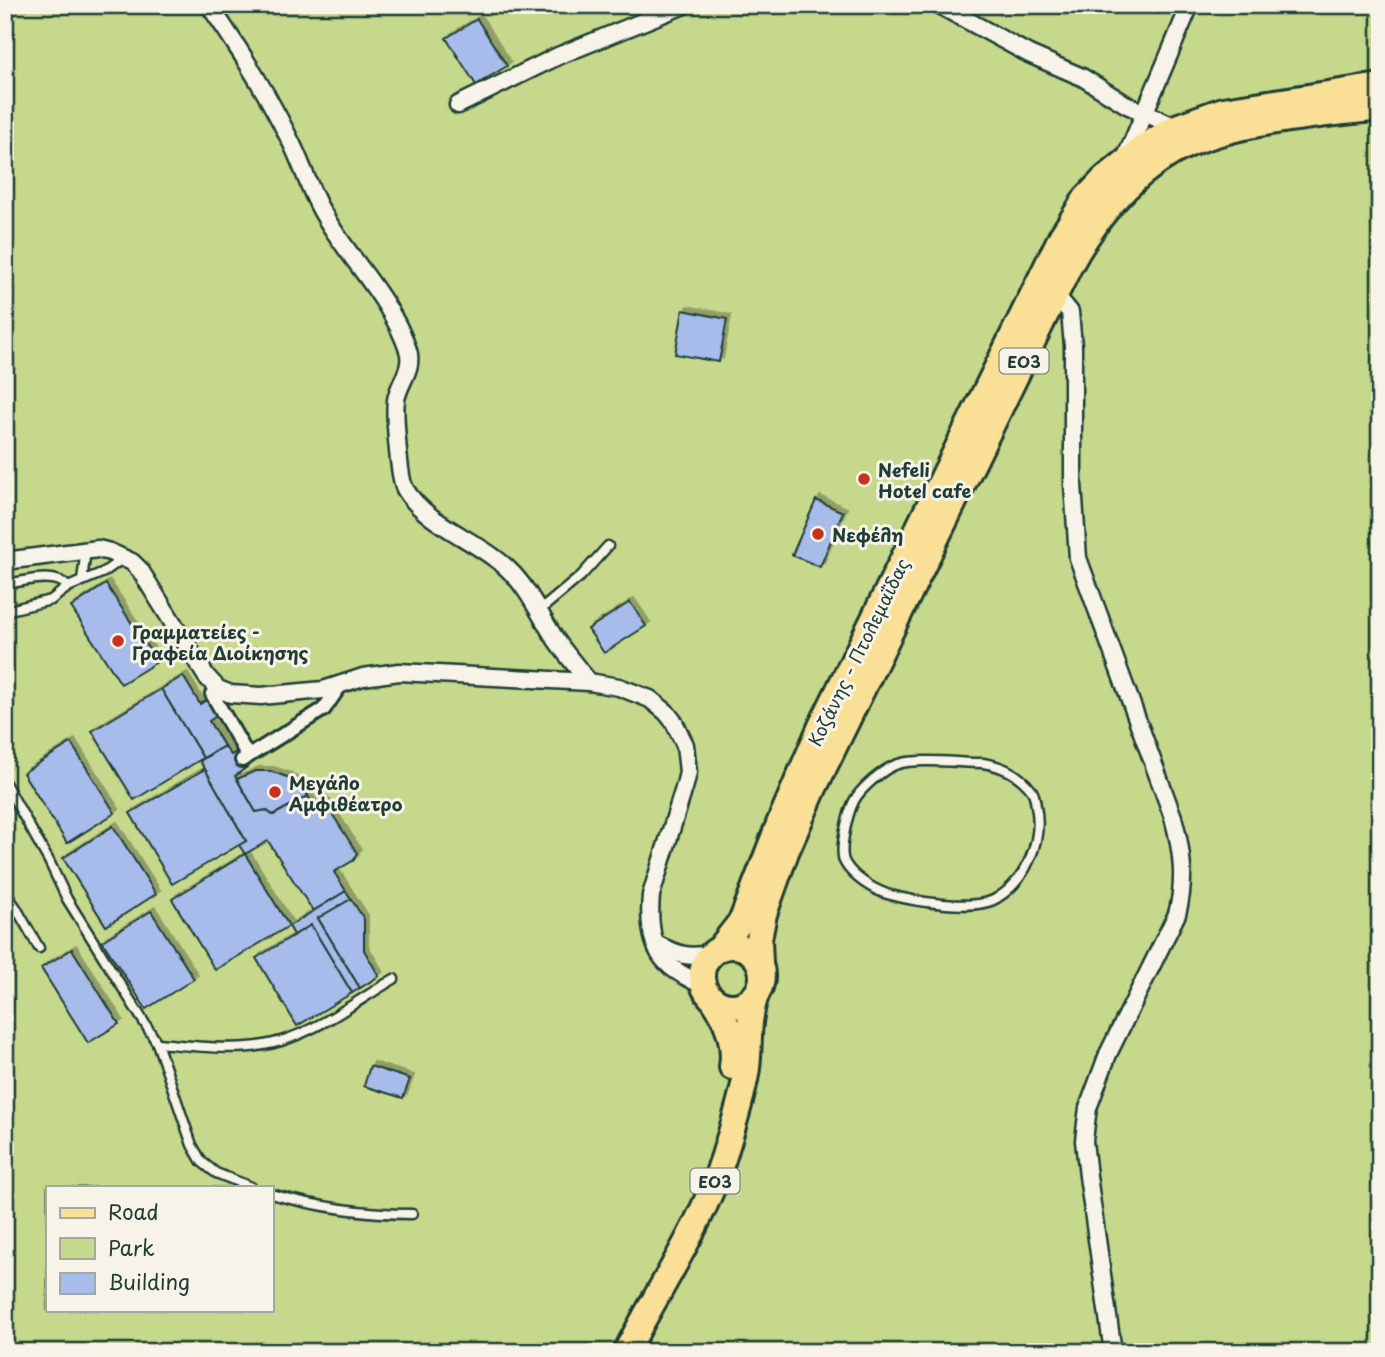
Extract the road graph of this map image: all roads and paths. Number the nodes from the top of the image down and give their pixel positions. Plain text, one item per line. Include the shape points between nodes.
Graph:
1 (209, 5) edge
2 (684, 5) edge
3 (1190, 5) edge
4 (942, 6) edge
5 (1380, 86) edge
6 (458, 105) dead end
7 (1380, 108) edge
8 (1144, 113) junction
9 (1175, 127) junction
10 (1124, 162) junction
11 (1056, 295) junction
12 (608, 546) dead end
13 (86, 549) junction
14 (123, 558) junction
15 (5, 561) edge
16 (82, 581) junction
17 (5, 584) edge
18 (68, 587) junction
19 (5, 611) edge
20 (539, 611) junction
21 (589, 682) junction
22 (340, 686) junction
23 (218, 689) junction
24 (5, 783) edge
25 (845, 863) joint
26 (5, 892) edge
27 (656, 944) junction
28 (39, 948) dead end
29 (717, 950) junction
30 (760, 963) junction
31 (394, 979) dead end
32 (709, 993) junction
33 (756, 995) junction
34 (158, 1043) junction
35 (248, 1186) edge
36 (273, 1194) edge
37 (412, 1214) dead end
38 (608, 1352) edge
39 (626, 1352) edge
40 (1113, 1352) edge

1 - 20 street via 273,108 323,213 380,295 405,341 410,365 395,405 404,488 442,524 510,571
2 - 6 street via 558,56
3 - 8 street
4 - 8 street
5 - 9 main road, Κοζάνης - Πτολεμαΐδας / ΕΟ3 via 1223,110
7 - 11 main road, Κοζάνης - Πτολεμαΐδας / ΕΟ3 via 1262,125 1187,145 1136,179 1108,207 1082,243
8 - 9 street
8 - 10 street
9 - 10 main road, Κοζάνης - Πτολεμαΐδας / ΕΟ3
10 - 29 main road, Κοζάνης - Πτολεμαΐδας / ΕΟ3 via 1086,198 1061,237 821,726 742,920
11 - 30 main road, Κοζάνης - Πτολεμαΐδας / ΕΟ3 via 848,716 786,852 760,927
11 - 40 street via 1070,312 1073,346 1078,558 1173,817 1182,857 1177,914 1108,1054 1088,1108 1084,1141
12 - 20 lane
13 - 14 street
13 - 15 street
13 - 16 lane
14 - 16 lane
14 - 23 street via 140,570
16 - 18 lane
17 - 18 lane via 53,578
18 - 19 lane via 51,600
20 - 21 street
21 - 22 street via 398,672
21 - 27 street via 650,699 674,722 685,745 688,772 651,895 649,916
22 - 23 street via 261,696
22 - 23 street via 324,709 245,758 212,694
24 - 34 lane via 67,900
25 - 25 lane via 842,844 854,800 885,770 899,764 1000,766 1033,793 1038,830 1034,849 1025,870 996,900 957,905 886,893 864,882
26 - 28 lane
27 - 29 street via 685,956
27 - 32 street via 665,962
29 - 30 main road via 743,948
29 - 32 main road, ΕΟ3 via 703,968
30 - 33 main road, ΕΟ3 via 762,979
31 - 34 lane via 280,1042 215,1047
32 - 33 main road via 736,1006
32 - 38 main road, ΕΟ3 via 729,1028 734,1056 716,1130 694,1191
33 - 39 main road, ΕΟ3 via 749,1017 743,1089 718,1174
34 - 35 lane via 202,1162
36 - 37 lane via 338,1210

